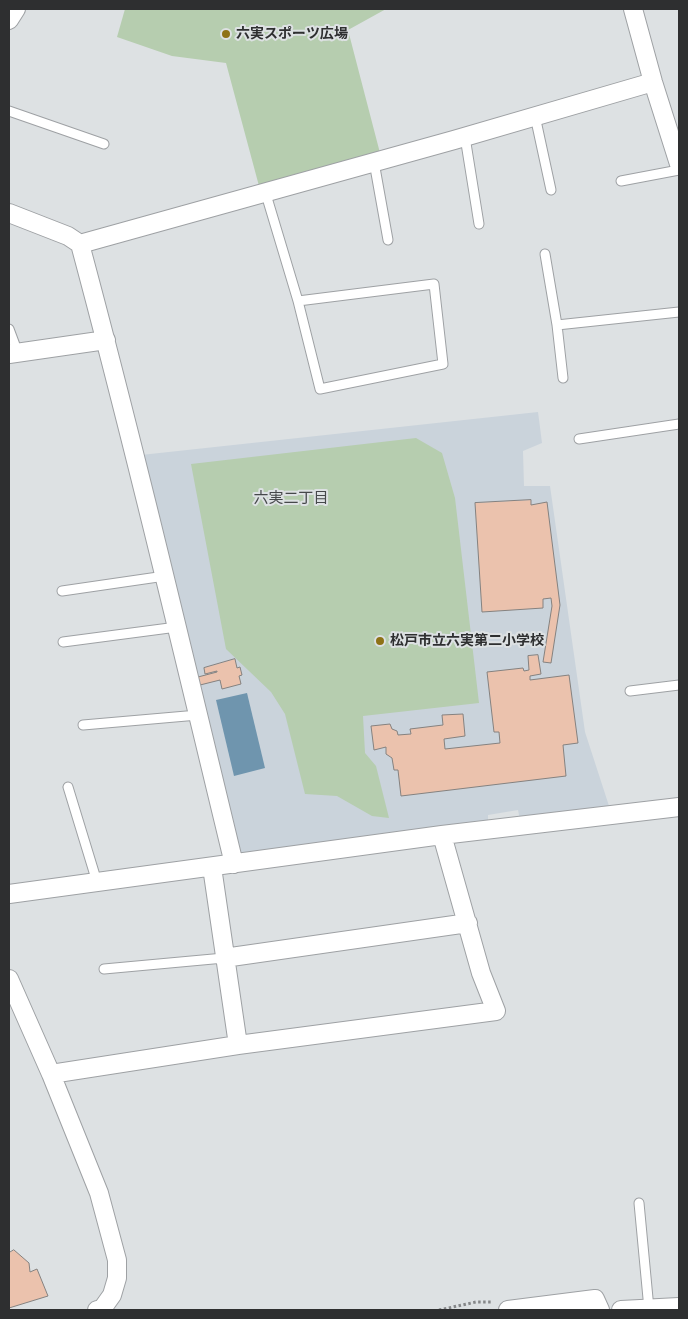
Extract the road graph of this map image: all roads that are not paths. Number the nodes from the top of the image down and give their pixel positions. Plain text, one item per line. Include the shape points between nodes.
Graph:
1 (16, 9) edge
2 (634, 9) edge
3 (9, 20) edge
4 (653, 82) junction
5 (9, 111) edge
6 (535, 116) junction
7 (465, 137) junction
8 (104, 144) dead end
9 (374, 162) junction
10 (679, 164) edge
11 (679, 170) edge
12 (621, 181) dead end
13 (552, 190) dead end
14 (265, 192) junction
15 (9, 213) edge
16 (479, 224) dead end
17 (388, 240) dead end
18 (80, 244) junction
19 (545, 254) dead end
20 (298, 301) junction
21 (679, 312) edge
22 (557, 325) junction
23 (9, 329) edge
24 (106, 340) junction
25 (13, 354) edge
26 (563, 378) dead end
27 (679, 424) edge
28 (578, 438) dead end
29 (164, 576) junction
30 (62, 591) dead end
31 (177, 627) junction
32 (63, 642) dead end
33 (679, 685) edge
34 (630, 691) dead end
35 (198, 715) junction
36 (84, 725) dead end
37 (68, 787) dead end
38 (679, 807) edge
39 (442, 835) junction
40 (234, 864) junction
41 (212, 867) junction
42 (97, 882) junction
43 (9, 894) edge
44 (468, 924) junction
45 (224, 958) junction
46 (104, 970) dead end
47 (9, 978) edge
48 (238, 1045) junction
49 (51, 1074) junction
50 (639, 1203) dead end
51 (679, 1308) edge
52 (649, 1309) junction
53 (97, 1310) edge
54 (508, 1310) edge
55 (600, 1310) edge
56 (621, 1310) edge

1 - 3 street
2 - 4 street
4 - 6 street
4 - 10 street
5 - 8 lane
6 - 7 street
6 - 13 lane
7 - 9 street
7 - 16 lane
9 - 14 street
9 - 17 lane
11 - 12 lane
14 - 18 street
14 - 20 lane
15 - 18 street via 68,236
18 - 24 street
19 - 22 lane
20 - 20 lane via 434,284 443,364 320,389
21 - 22 lane
22 - 26 lane
23 - 25 lane
24 - 25 street
24 - 29 street
27 - 28 lane
29 - 30 lane
29 - 31 street
31 - 32 lane
31 - 35 street
33 - 34 lane
35 - 36 lane
35 - 40 street
37 - 42 lane
38 - 39 street
39 - 40 street
39 - 44 street
40 - 41 street
41 - 42 street
41 - 45 street
42 - 43 street
44 - 45 street
44 - 48 street via 481,973 496,1011
45 - 46 lane
45 - 48 street
47 - 49 street
48 - 49 street
49 - 53 street via 99,1193 117,1260 117,1278 112,1295 102,1309
50 - 52 lane
51 - 52 street
52 - 56 street
54 - 55 street via 595,1300

